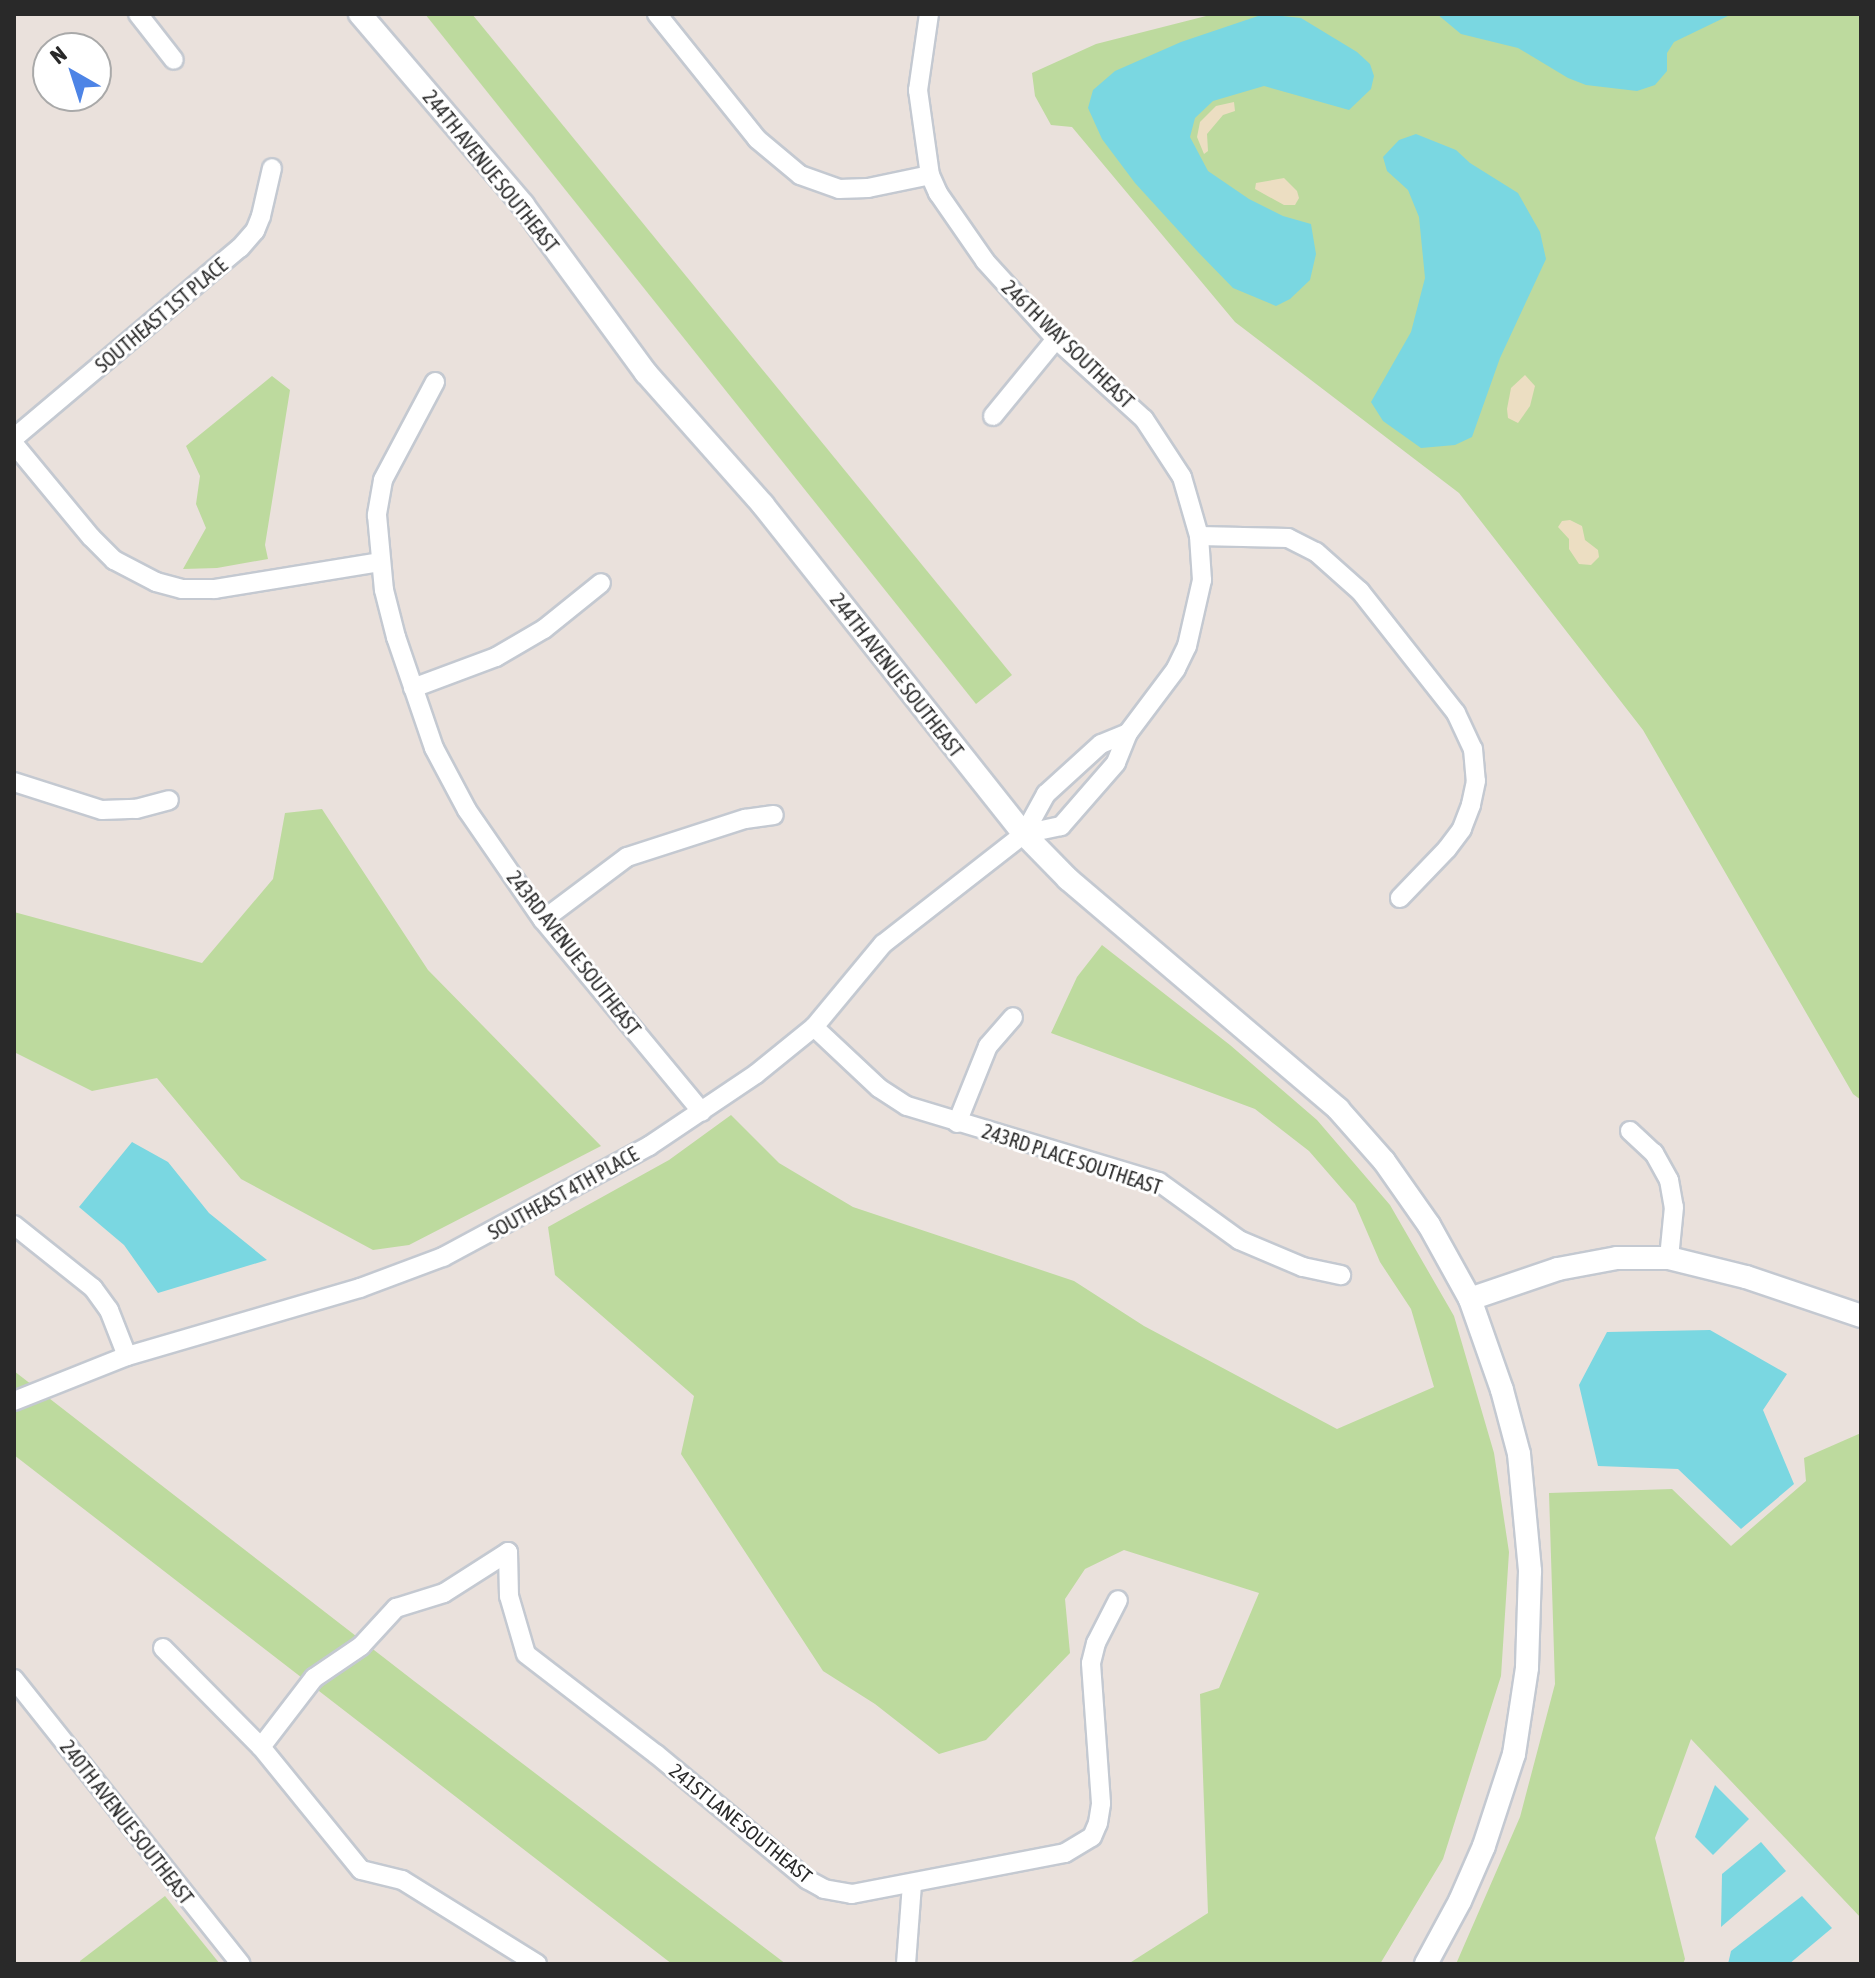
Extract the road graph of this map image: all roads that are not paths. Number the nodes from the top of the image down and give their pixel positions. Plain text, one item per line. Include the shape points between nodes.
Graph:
1 (138, 14) edge
2 (360, 14) edge
3 (657, 14) edge
4 (929, 14) edge
5 (174, 60) dead end
6 (272, 168) dead end
7 (930, 175) junction
8 (1056, 339) junction
9 (435, 382) dead end
10 (993, 416) dead end
11 (14, 438) edge
12 (14, 444) edge
13 (1199, 536) junction
14 (380, 562) junction
15 (601, 583) dead end
16 (413, 688) junction
17 (1128, 733) junction
18 (14, 782) edge
19 (169, 800) dead end
20 (774, 815) dead end
21 (1024, 834) junction
22 (1400, 898) dead end
23 (543, 920) junction
24 (1013, 1017) dead end
25 (814, 1027) junction
26 (702, 1112) junction
27 (957, 1123) junction
28 (1630, 1131) dead end
29 (14, 1225) edge
30 (1669, 1258) junction
31 (1341, 1275) dead end
32 (1470, 1299) junction
33 (1861, 1316) edge
34 (127, 1356) junction
35 (14, 1401) edge
36 (1118, 1600) dead end
37 (163, 1648) dead end
38 (14, 1679) edge
39 (261, 1747) junction
40 (912, 1884) junction
41 (241, 1964) edge
42 (537, 1964) edge
43 (906, 1964) edge
44 (1426, 1964) edge

1 - 5 street
2 - 21 street, 244TH AVENUE SOUTHEAST via 486,159 646,373 763,505
3 - 7 street via 757,139 800,175 839,189
4 - 7 street, 246TH WAY SOUTHEAST via 918,90
6 - 11 street, SOUTHEAST 1ST PLACE via 255,231 240,248
7 - 8 street, 246TH WAY SOUTHEAST via 985,261
8 - 10 street
8 - 13 street, 246TH WAY SOUTHEAST via 1144,419 1168,451 1182,477
9 - 14 street, 243RD AVENUE SOUTHEAST via 383,480 377,515
12 - 14 street via 114,560 156,582 215,589
13 - 17 street, SOUTHEAST 4TH PLACE via 1202,580 1187,646 1157,699
13 - 22 street via 1288,538 1316,552 1360,591 1456,713 1473,749 1476,781 1471,805 1447,849
14 - 16 street, 243RD AVENUE SOUTHEAST
15 - 16 street via 554,623 496,657
16 - 23 street, 243RD AVENUE SOUTHEAST via 434,748 467,810
17 - 21 street, SOUTHEAST 4TH PLACE via 1101,744 1046,794
17 - 21 street, SOUTHEAST 4TH PLACE via 1116,763 1061,826
18 - 19 street via 102,810 136,809
20 - 23 street via 745,819 627,857
21 - 25 street, SOUTHEAST 4TH PLACE via 883,944
21 - 32 street, 244TH AVENUE SOUTHEAST via 1068,879 1338,1109 1420,1212
23 - 26 street, 243RD AVENUE SOUTHEAST
24 - 27 street via 988,1046
25 - 26 street, SOUTHEAST 4TH PLACE
25 - 27 street, 243RD PLACE SOUTHEAST via 879,1088 907,1106
26 - 34 street, SOUTHEAST 4TH PLACE via 575,1189 443,1257 360,1288
27 - 31 street, 243RD PLACE SOUTHEAST via 1159,1182 1239,1240 1303,1267
28 - 30 street via 1654,1153 1669,1180 1674,1207
29 - 34 street via 93,1288 109,1310
30 - 32 street via 1617,1258 1558,1269
30 - 33 street via 1746,1277
32 - 44 street, 244TH AVENUE SOUTHEAST via 1519,1454 1530,1571 1527,1668 1514,1754 1484,1846
34 - 35 street, SOUTHEAST 4TH PLACE
36 - 40 street, 241ST LANE SOUTHEAST via 1091,1663 1101,1803 1092,1837 1065,1853
37 - 39 street
38 - 41 street, 240TH AVENUE SOUTHEAST
39 - 40 street, 241ST LANE SOUTHEAST via 314,1678 361,1646 396,1608 444,1593 508,1552 509,1596 526,1654 808,1880 852,1894
39 - 42 street via 361,1870 402,1880
40 - 43 street

